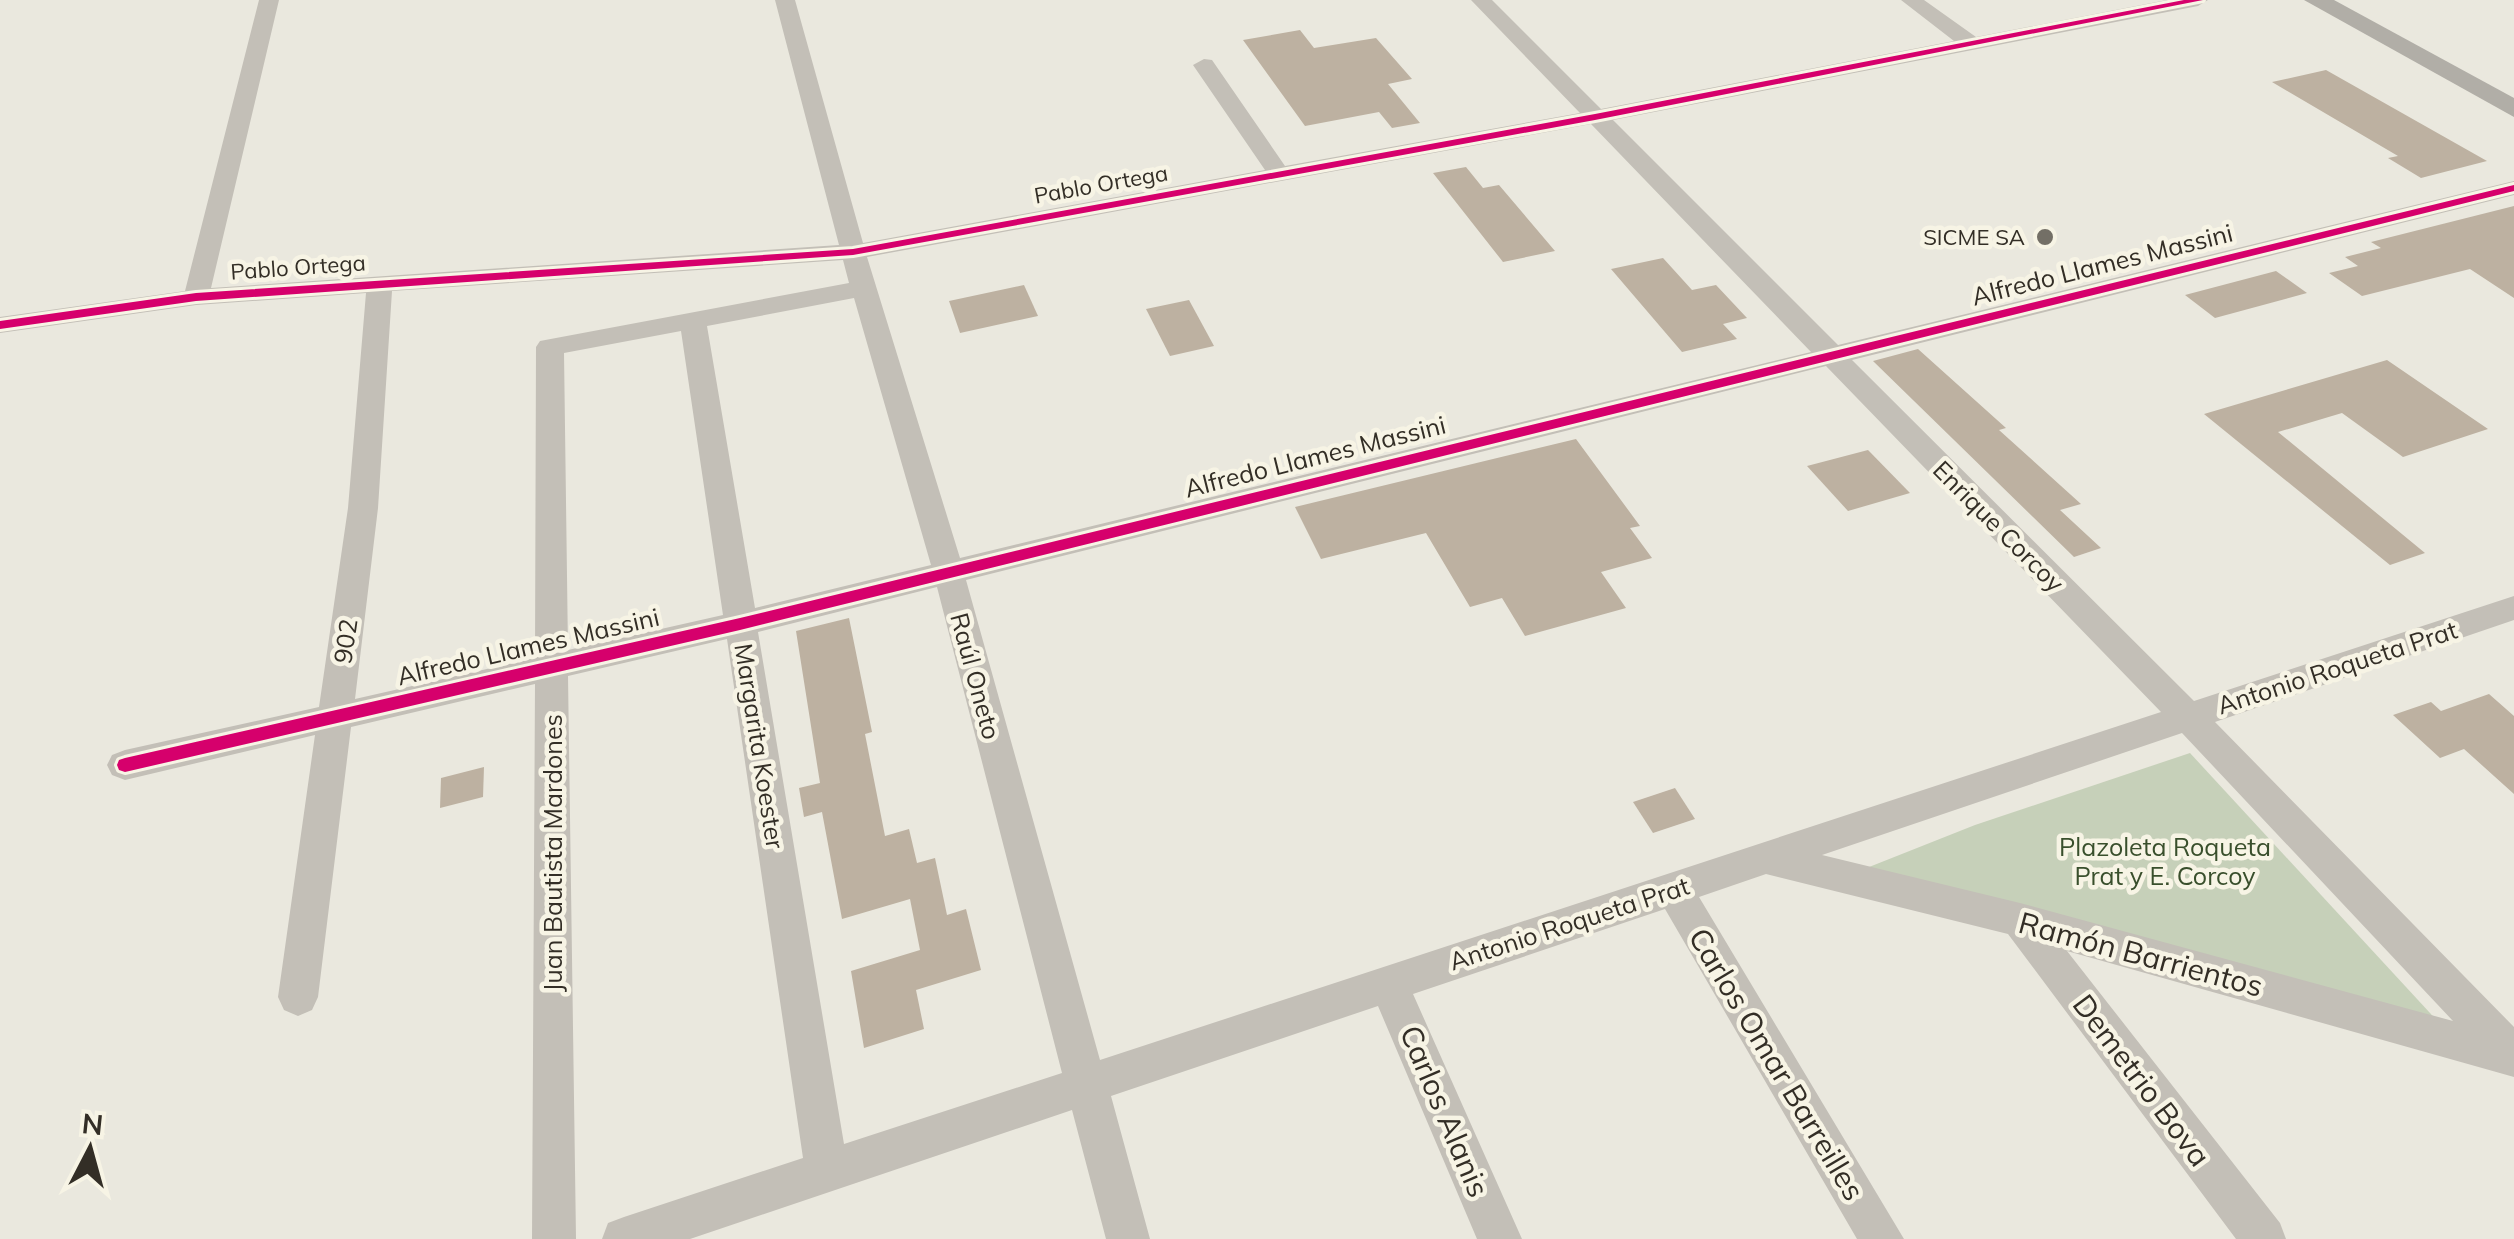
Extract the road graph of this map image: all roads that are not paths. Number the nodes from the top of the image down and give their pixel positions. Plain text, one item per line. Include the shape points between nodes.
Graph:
1 (269, 0) edge
2 (785, 0) edge
3 (1481, 0) edge
4 (1910, 0) edge
5 (2198, 0) edge
6 (2316, 0) edge
7 (2345, 0) edge
8 (1972, 44) junction
9 (1204, 65) dead end
10 (2514, 92) edge
11 (2514, 110) edge
12 (1595, 117) junction
13 (1278, 174) junction
14 (2514, 188) edge
15 (853, 252) junction
16 (380, 283) junction
17 (866, 288) junction
18 (196, 298) junction
19 (693, 320) junction
20 (0, 326) edge
21 (1831, 357) junction
22 (948, 571) junction
23 (2514, 608) edge
24 (740, 624) junction
25 (552, 666) junction
26 (335, 714) junction
27 (2188, 717) junction
28 (126, 765) dead end
29 (1766, 858) junction
30 (1673, 888) junction
31 (2020, 920) junction
32 (1389, 984) junction
33 (298, 997) dead end
34 (2514, 1057) edge
35 (1084, 1086) junction
36 (827, 1172) junction
37 (724, 1223) edge
38 (554, 1239) edge
39 (624, 1239) edge
40 (1128, 1239) edge
41 (1500, 1239) edge
42 (1882, 1239) edge
43 (2264, 1239) edge

1 - 18 street
2 - 15 street, Raúl Oneto
3 - 12 street, Enrique Corcoy
4 - 8 street
5 - 8 street, Pablo Ortega
6 - 11 main road
7 - 10 main road
8 - 12 street, Pablo Ortega
9 - 13 street
12 - 13 street, Pablo Ortega
12 - 21 street, Enrique Corcoy
13 - 15 street, Pablo Ortega
14 - 21 street, Alfredo Llames Massini
15 - 16 street, Pablo Ortega
15 - 17 street, Raúl Oneto
16 - 18 street, Pablo Ortega
16 - 26 street, 902 via 363,508
17 - 19 street
17 - 22 street, Raúl Oneto
18 - 20 street, Pablo Ortega
19 - 24 street, Margarita Koester
19 - 25 street, Juan Bautista Mardones via 550,347
21 - 22 street, Alfredo Llames Massini
21 - 27 street, Enrique Corcoy
22 - 24 street, Alfredo Llames Massini
22 - 35 street, Raúl Oneto
23 - 27 street, Antonio Roqueta Prat
24 - 25 street, Alfredo Llames Massini
24 - 36 street, Margarita Koester
25 - 26 street, Alfredo Llames Massini
25 - 38 street, Juan Bautista Mardones
26 - 28 street, Alfredo Llames Massini
26 - 33 street, 902
27 - 29 street, Antonio Roqueta Prat
27 - 34 street, Enrique Corcoy
29 - 30 street, Antonio Roqueta Prat
29 - 31 street, Ramón Barrientos
30 - 32 street, Antonio Roqueta Prat
30 - 42 street, Carlos Omar Barreilles
31 - 34 street, Ramón Barrientos
31 - 43 street, Demetrio Bova
32 - 35 street, Antonio Roqueta Prat
32 - 41 street, Carlos Alanis
35 - 36 street, Antonio Roqueta Prat
35 - 40 street, Raúl Oneto
36 - 37 street, Antonio Roqueta Prat
37 - 39 street, Antonio Roqueta Prat

